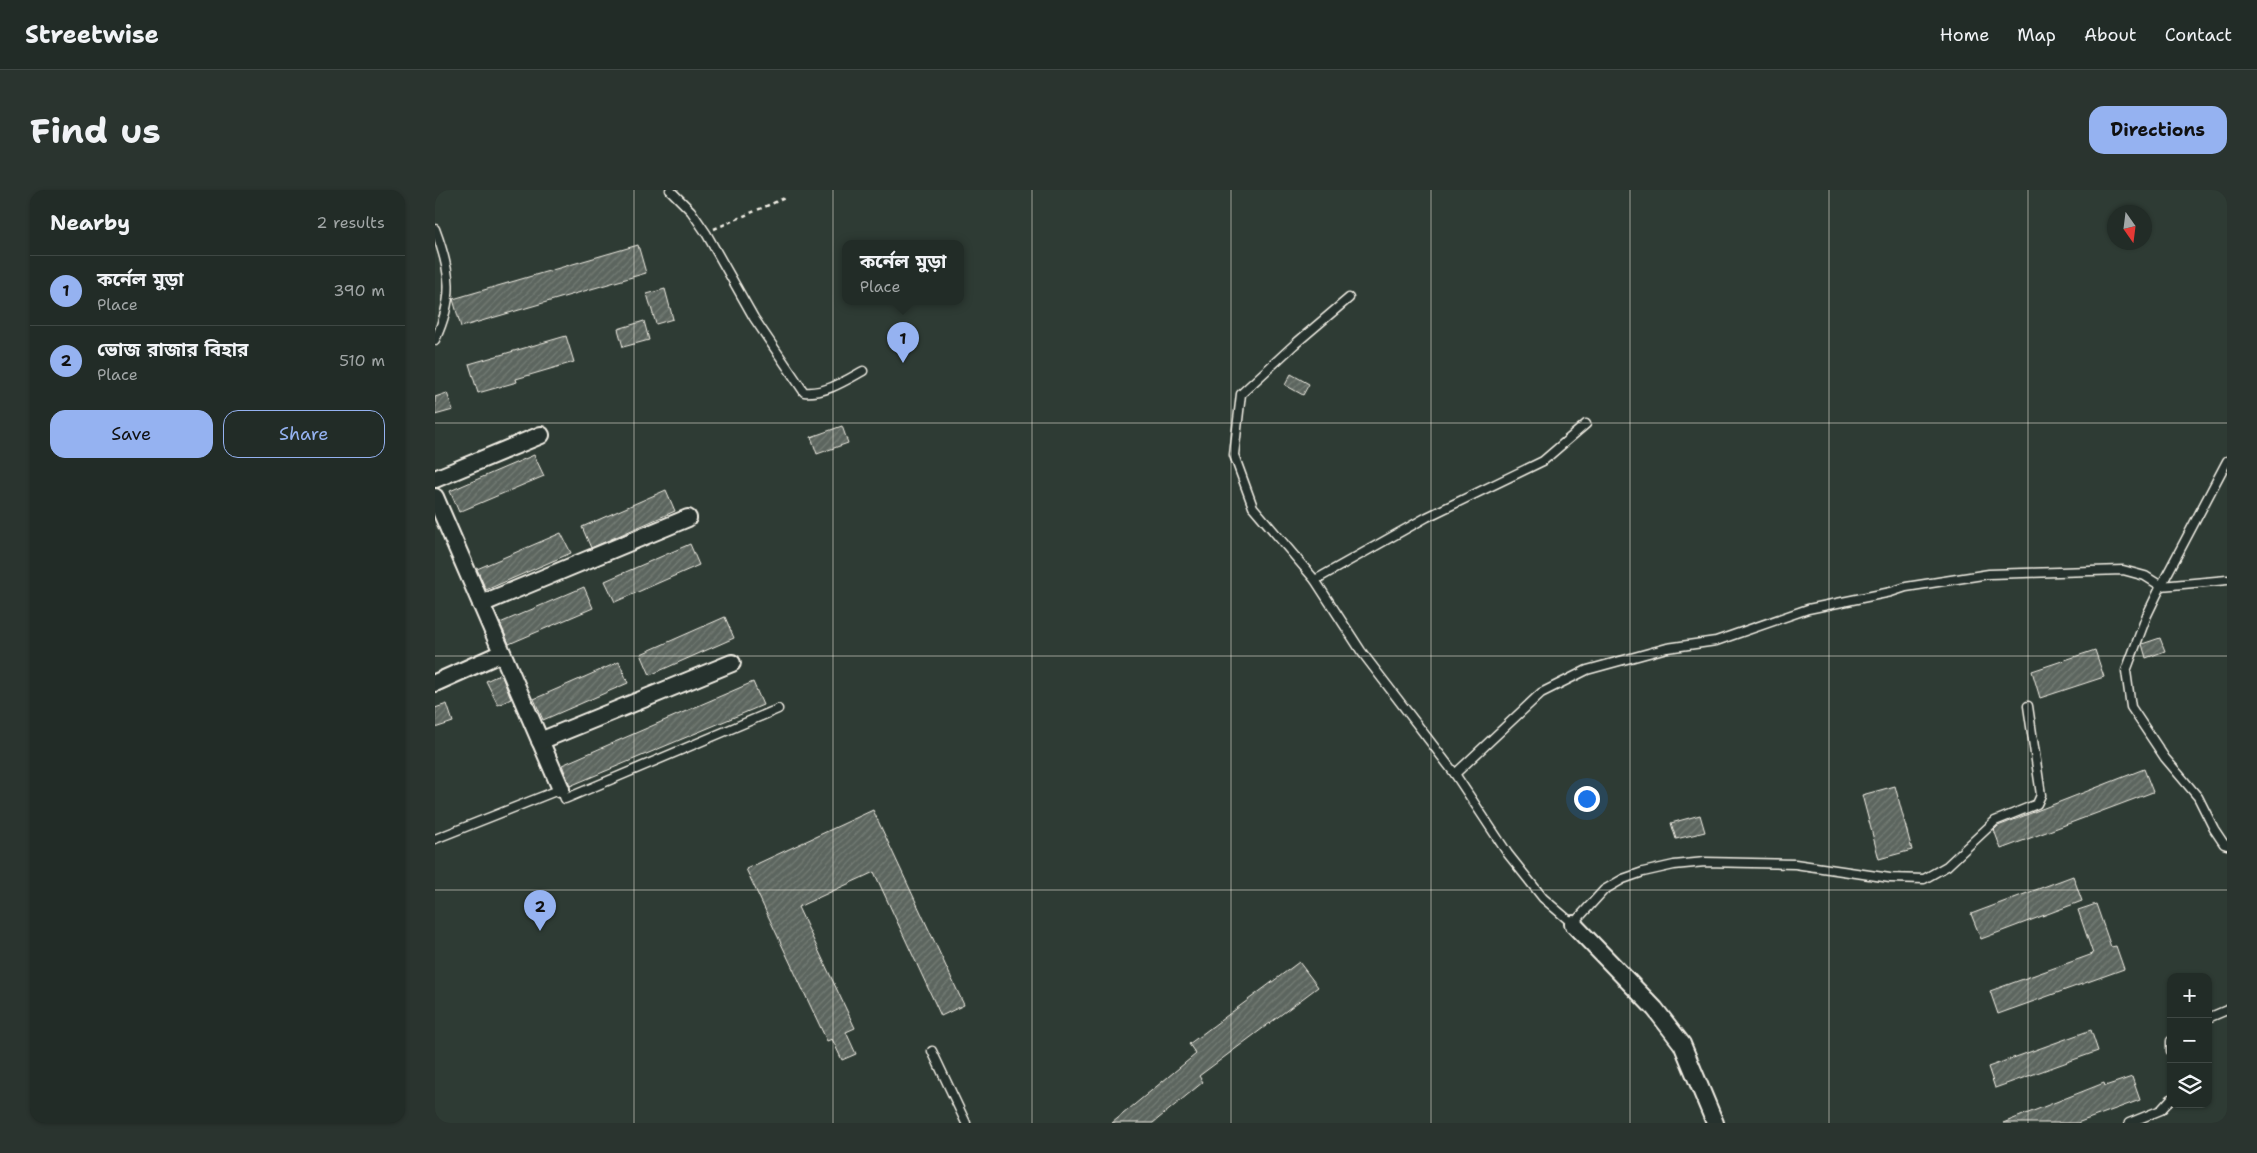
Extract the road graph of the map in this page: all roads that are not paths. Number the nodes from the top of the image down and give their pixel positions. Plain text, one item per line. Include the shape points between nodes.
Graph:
1 (670, 190) edge
2 (435, 229) edge
3 (1349, 298) dead end
4 (435, 340) edge
5 (863, 371) dead end
6 (1587, 424) dead end
7 (541, 435) dead end
8 (2227, 461) edge
9 (435, 478) edge
10 (435, 497) edge
11 (689, 518) dead end
12 (1315, 580) junction
13 (2227, 580) edge
14 (2161, 586) junction
15 (481, 604) junction
16 (502, 653) junction
17 (732, 663) dead end
18 (435, 683) edge
19 (2028, 706) dead end
20 (778, 709) dead end
21 (540, 742) junction
22 (1455, 774) junction
23 (561, 789) junction
24 (435, 840) edge
25 (2227, 845) edge
26 (1573, 924) junction
27 (2227, 1010) edge
28 (2212, 1016) edge
29 (932, 1051) dead end
30 (2167, 1103) edge
31 (966, 1123) edge
32 (1715, 1123) edge
33 (2129, 1123) edge

1 - 5 lane via 706,232 754,318 804,392 815,393
2 - 4 lane via 449,273 449,299
3 - 12 lane via 1241,394 1235,455 1253,507
6 - 12 lane via 1543,461 1427,517
7 - 9 street
8 - 14 lane
10 - 15 street
11 - 15 street
12 - 22 lane via 1361,651
13 - 14 lane
14 - 22 lane via 2145,576 2123,570 1989,574 1906,587 1808,609 1716,641 1667,648 1587,670 1541,693
14 - 25 lane via 2126,672 2131,707 2165,758 2198,797 2214,829
15 - 16 street
16 - 18 street
16 - 21 street
17 - 21 street
19 - 26 lane via 2041,795 2037,804 1995,821 1947,866 1924,879 1890,878 1795,864 1705,862 1675,865 1623,879 1604,890
20 - 23 lane via 565,799
21 - 23 street
22 - 26 lane via 1508,854 1543,898
23 - 24 lane
26 - 32 street via 1655,1008 1682,1044
27 - 28 lane
29 - 31 lane
30 - 33 lane via 2161,1110

